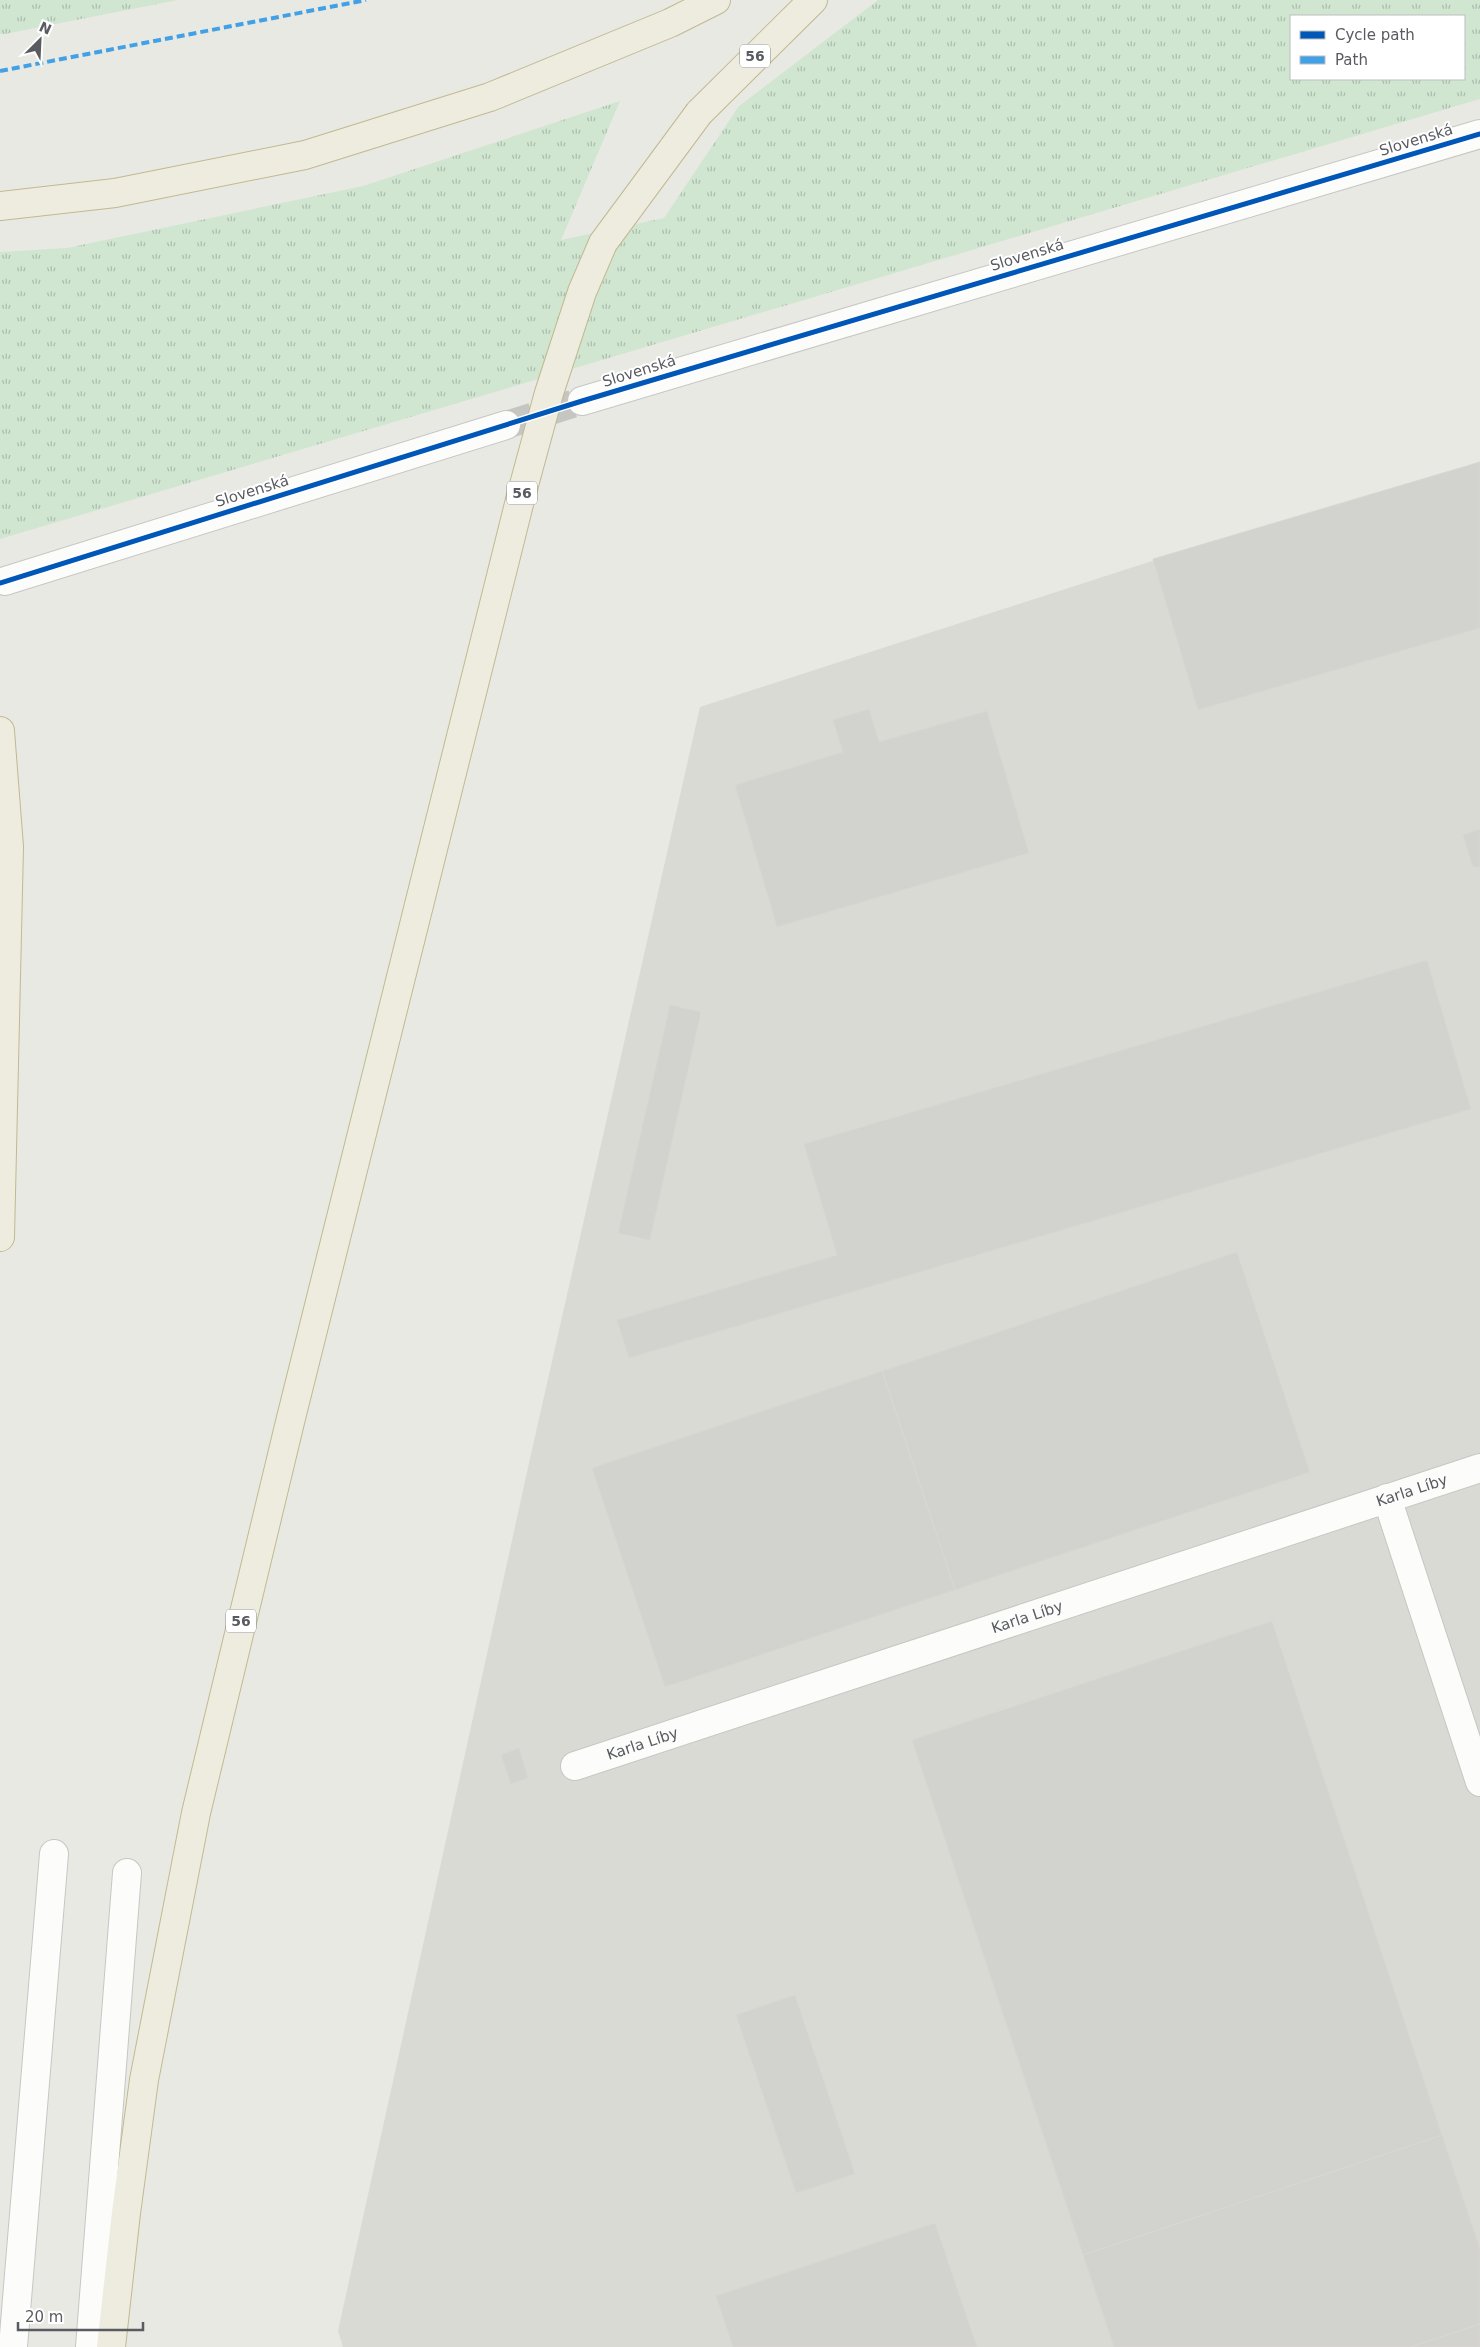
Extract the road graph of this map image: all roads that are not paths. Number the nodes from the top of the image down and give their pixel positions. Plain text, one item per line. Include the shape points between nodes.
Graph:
1 (716, 0) edge
2 (813, 0) edge
3 (1480, 134) edge
4 (0, 206) edge
5 (582, 401) tunnel mouth
6 (506, 424) tunnel mouth
7 (5, 581) dead end
8 (0, 731) edge
9 (0, 1237) edge
10 (1480, 1468) edge
11 (1387, 1498) junction
12 (575, 1766) dead end
13 (1480, 1782) edge
14 (54, 1854) dead end
15 (127, 1872) dead end
16 (13, 2347) edge
17 (90, 2347) edge
18 (111, 2347) edge

1 - 4 highway via 670,23 490,98 306,155 114,193
2 - 18 highway, 56, bridge via 699,113 603,243 582,292 549,393 290,1422 196,1813 144,2080
3 - 5 street, Slovenská
6 - 7 street, Slovenská
8 - 9 highway via 8,847
10 - 11 street, Karla Líby
11 - 12 street, Karla Líby
11 - 13 street
14 - 16 street
15 - 17 street

